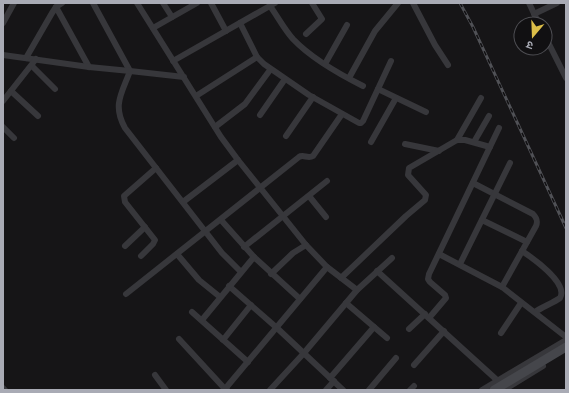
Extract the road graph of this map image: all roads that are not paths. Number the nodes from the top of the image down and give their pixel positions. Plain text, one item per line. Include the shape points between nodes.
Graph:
1 (14, 3) edge
2 (62, 3) edge
3 (93, 3) edge
4 (137, 3) edge
5 (163, 3) edge
6 (197, 3) edge
7 (211, 3) edge
8 (312, 3) edge
9 (398, 3) edge
10 (413, 3) edge
11 (529, 3) edge
12 (557, 3) edge
13 (273, 4) edge
14 (56, 7) junction
15 (534, 14) joint
16 (172, 17) junction
17 (3, 23) edge
18 (240, 23) junction
19 (347, 25) dead end
20 (153, 28) junction
21 (226, 32) junction
22 (306, 34) dead end
23 (553, 50) edge
24 (3, 55) edge
25 (257, 57) junction
26 (26, 58) junction
27 (36, 60) junction
28 (174, 61) junction
29 (391, 61) dead end
30 (325, 64) junction
31 (448, 65) dead end
32 (32, 66) junction
33 (89, 67) junction
34 (270, 70) junction
35 (564, 70) edge
36 (130, 71) junction
37 (184, 77) junction
38 (349, 78) junction
39 (566, 78) edge
40 (285, 79) junction
41 (364, 86) dead end
42 (55, 89) dead end
43 (378, 90) junction
44 (11, 91) junction
45 (196, 96) junction
46 (313, 97) junction
47 (396, 98) junction
48 (481, 98) dead end
49 (3, 101) edge
50 (426, 112) dead end
51 (342, 114) junction
52 (260, 115) dead end
53 (38, 116) dead end
54 (489, 116) dead end
55 (3, 127) edge
56 (215, 127) junction
57 (498, 128) dead end
58 (286, 136) dead end
59 (14, 138) dead end
60 (457, 140) junction
61 (371, 142) dead end
62 (474, 142) junction
63 (405, 144) dead end
64 (490, 148) junction
65 (439, 150) junction
66 (238, 160) junction
67 (510, 163) dead end
68 (156, 168) junction
69 (327, 181) dead end
70 (473, 183) junction
71 (260, 188) junction
72 (494, 195) junction
73 (309, 196) junction
74 (183, 202) junction
75 (282, 217) junction
76 (326, 217) dead end
77 (221, 220) junction
78 (482, 220) junction
79 (145, 227) junction
80 (205, 231) junction
81 (527, 242) junction
82 (306, 245) junction
83 (125, 246) dead end
84 (244, 247) junction
85 (522, 251) junction
86 (177, 254) junction
87 (439, 254) junction
88 (141, 256) dead end
89 (254, 257) junction
90 (392, 258) dead end
91 (460, 264) junction
92 (327, 268) junction
93 (377, 271) junction
94 (241, 272) junction
95 (271, 274) junction
96 (341, 278) junction
97 (229, 286) junction
98 (502, 287) junction
99 (357, 290) junction
100 (126, 294) dead end
101 (220, 297) junction
102 (300, 299) junction
103 (346, 303) junction
104 (521, 303) junction
105 (251, 305) junction
106 (192, 312) dead end
107 (535, 312) junction
108 (427, 316) junction
109 (202, 320) junction
110 (374, 327) junction
111 (277, 328) junction
112 (409, 329) dead end
113 (444, 331) junction
114 (501, 333) dead end
115 (566, 337) edge
116 (387, 338) dead end
117 (179, 339) dead end
118 (223, 340) junction
119 (566, 340) edge
120 (566, 347) edge
121 (566, 351) edge
122 (304, 353) junction
123 (396, 358) dead end
124 (248, 362) junction
125 (414, 365) dead end
126 (155, 376) dead end
127 (332, 380) junction
128 (498, 381) junction
129 (514, 388) edge
130 (226, 389) edge
131 (166, 390) edge
132 (270, 390) edge
133 (326, 390) edge
134 (343, 390) edge
135 (369, 390) edge
136 (482, 390) edge
137 (494, 390) edge
138 (503, 390) edge

1 - 17 street
2 - 14 street
3 - 36 street
4 - 20 street
5 - 16 street
6 - 16 street
7 - 21 street
8 - 22 street via 322,19
9 - 38 street via 375,31
10 - 31 street
11 - 15 street
12 - 15 street
13 - 18 street
13 - 30 street via 283,26 294,40
14 - 26 street
14 - 33 street
16 - 20 street
18 - 21 street
18 - 25 street
19 - 30 street
20 - 28 street
21 - 28 street
23 - 35 street
24 - 26 street
25 - 34 street
25 - 45 street
26 - 27 street
27 - 32 street
27 - 33 street
28 - 37 street
29 - 43 street
30 - 38 street
32 - 42 street
32 - 44 street
33 - 36 street
34 - 40 street
34 - 56 street via 245,104
35 - 39 street
36 - 37 street
36 - 68 street via 121,95 118,112 120,120
37 - 45 street
38 - 41 street
40 - 46 street
40 - 52 street
43 - 47 street
43 - 51 street via 362,122 359,123
44 - 49 street
44 - 53 street
45 - 56 street
46 - 51 street
46 - 58 street
47 - 50 street
47 - 61 street
48 - 60 street
51 - 71 street via 313,156 301,156
54 - 62 street
55 - 59 street
56 - 66 street
57 - 64 street
60 - 62 street
60 - 65 street
62 - 64 street
63 - 65 street
64 - 70 street
65 - 96 street via 412,166 408,172 426,195 425,200
66 - 71 street
66 - 74 street
67 - 72 street
68 - 74 street
68 - 79 street via 124,196 125,202
69 - 73 street
70 - 72 street
70 - 87 street
71 - 75 street
71 - 77 street
72 - 78 street
72 - 81 street via 536,217 538,221
73 - 75 street
73 - 76 street
74 - 80 street
75 - 82 street
75 - 84 street
77 - 80 street
77 - 84 street
78 - 81 street
78 - 91 street
79 - 83 street
79 - 88 street via 155,240
80 - 86 street
80 - 94 street
81 - 85 street
82 - 92 street
82 - 95 street via 293,253
84 - 89 street
85 - 98 street
85 - 107 street via 556,276 561,283 560,297
86 - 100 street
86 - 101 street via 199,280
87 - 91 street
87 - 108 street via 428,279 446,298
89 - 94 street
89 - 95 street
90 - 93 street
91 - 98 street
92 - 96 street
92 - 102 street
93 - 99 street
93 - 108 street
94 - 97 street
95 - 102 street
96 - 99 street
97 - 101 street
97 - 105 street
98 - 104 street
99 - 103 street
101 - 109 street
102 - 111 street
103 - 110 street
103 - 122 street
104 - 107 street
104 - 114 street
105 - 111 street
105 - 118 street
106 - 109 street
107 - 115 street
108 - 112 street
108 - 113 street
109 - 118 street
110 - 116 street
110 - 127 street
111 - 122 street
111 - 124 street
113 - 125 street
113 - 128 street
117 - 130 street
118 - 124 street
119 - 128 street
120 - 137 main road, bridge
121 - 129 street
122 - 127 street
122 - 132 street
123 - 135 street
124 - 130 street
126 - 131 street
127 - 133 street
127 - 134 street
128 - 136 street
128 - 138 street
129 - 138 street

